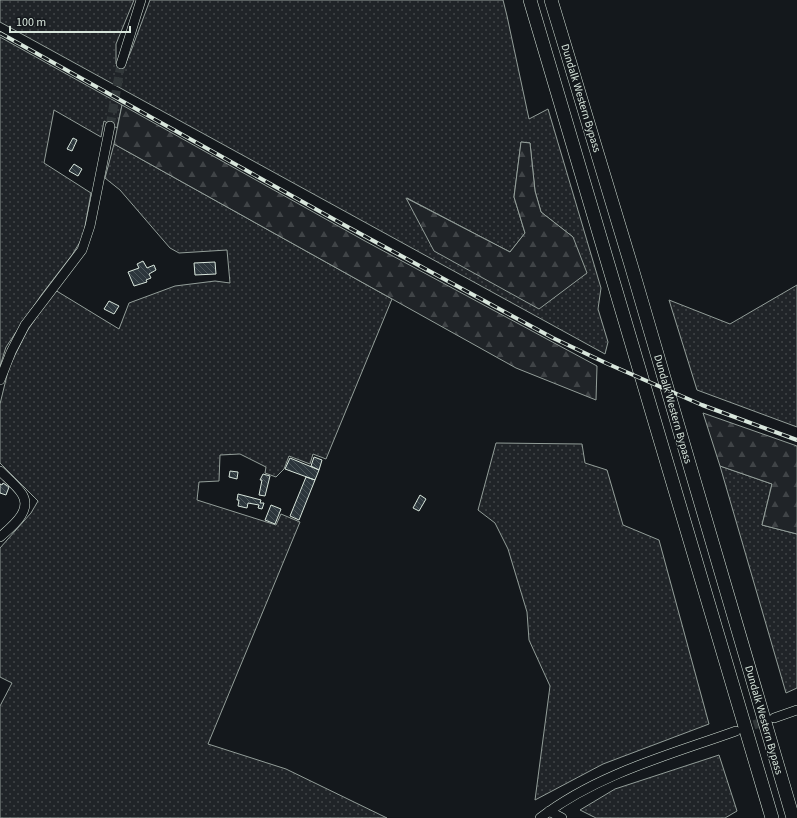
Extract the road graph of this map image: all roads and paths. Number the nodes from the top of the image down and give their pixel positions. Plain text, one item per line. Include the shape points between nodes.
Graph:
1 (142, 0) edge
2 (523, 0) edge
3 (530, 0) edge
4 (551, 0) edge
5 (560, 0) edge
6 (121, 64) tunnel mouth
7 (564, 111) junction
8 (110, 126) tunnel mouth
9 (652, 337) junction
10 (0, 380) edge
11 (0, 471) edge
12 (0, 538) edge
13 (797, 710) edge
14 (774, 718) tunnel mouth
15 (736, 731) tunnel mouth
16 (549, 812) junction
17 (540, 818) edge
18 (562, 818) edge
19 (772, 818) edge
20 (793, 818) edge

1 - 6 street
2 - 7 highway via 550,83
3 - 7 highway, Dundalk Western Bypass
4 - 9 highway, Dundalk Western Bypass
5 - 9 highway via 636,260
7 - 19 highway, Dundalk Western Bypass
8 - 10 street via 90,226 82,250 25,325
9 - 20 highway, Dundalk Western Bypass
11 - 12 street via 22,494 25,502 23,512
13 - 14 street
15 - 16 street via 612,776
16 - 17 street
16 - 18 street

